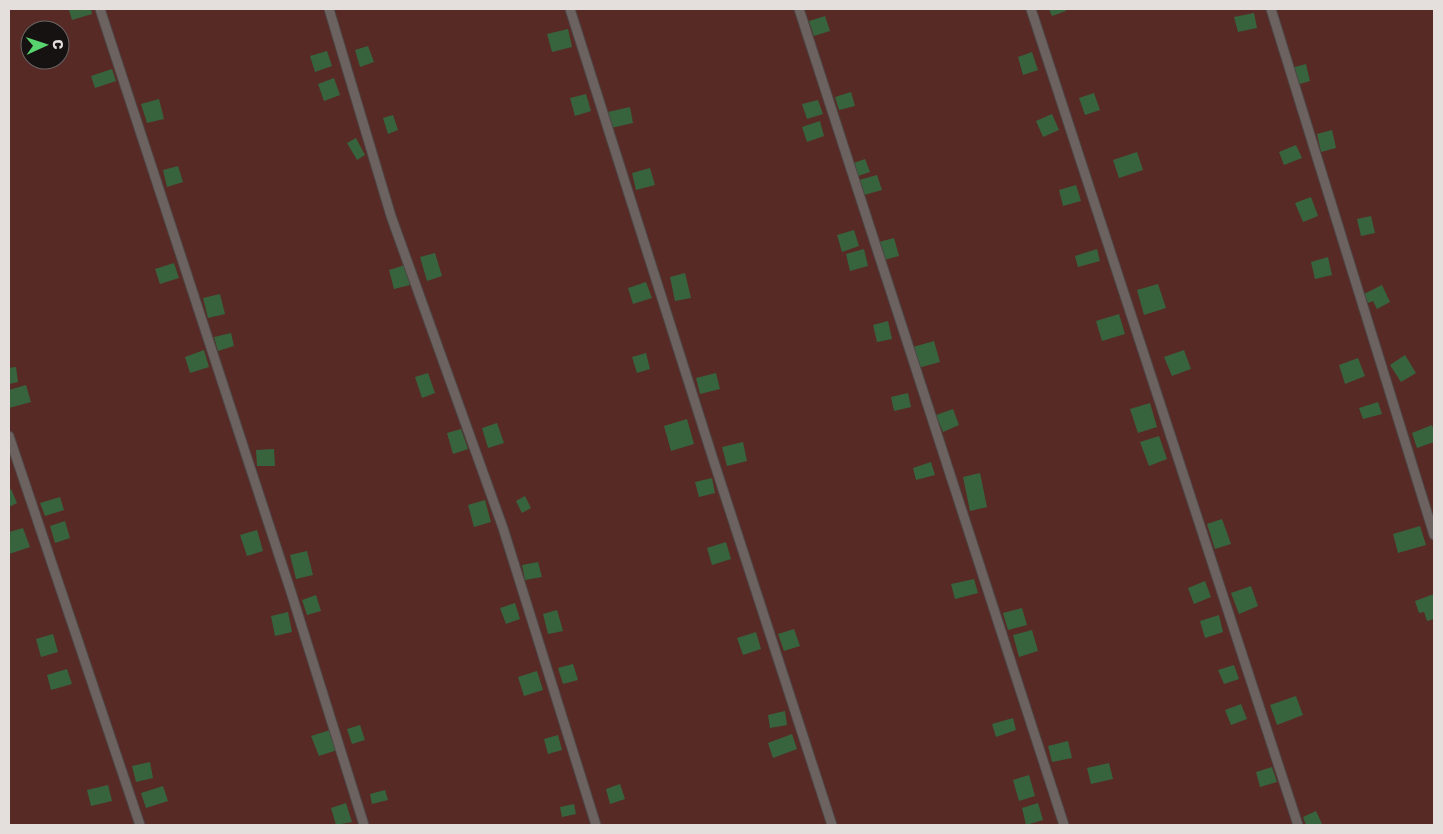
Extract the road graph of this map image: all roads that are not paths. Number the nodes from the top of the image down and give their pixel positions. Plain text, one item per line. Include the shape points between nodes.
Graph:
1 (100, 9) edge
2 (329, 9) edge
3 (570, 9) edge
4 (799, 9) edge
5 (1031, 9) edge
6 (1271, 9) edge
7 (9, 436) edge
8 (1434, 535) edge
9 (140, 825) edge
10 (364, 825) edge
11 (596, 825) edge
12 (832, 825) edge
13 (1064, 825) edge
14 (1298, 825) edge

1 - 10 lane
2 - 11 lane via 392,216 503,528
3 - 12 lane
4 - 13 lane
5 - 14 lane
6 - 8 lane
7 - 9 lane

